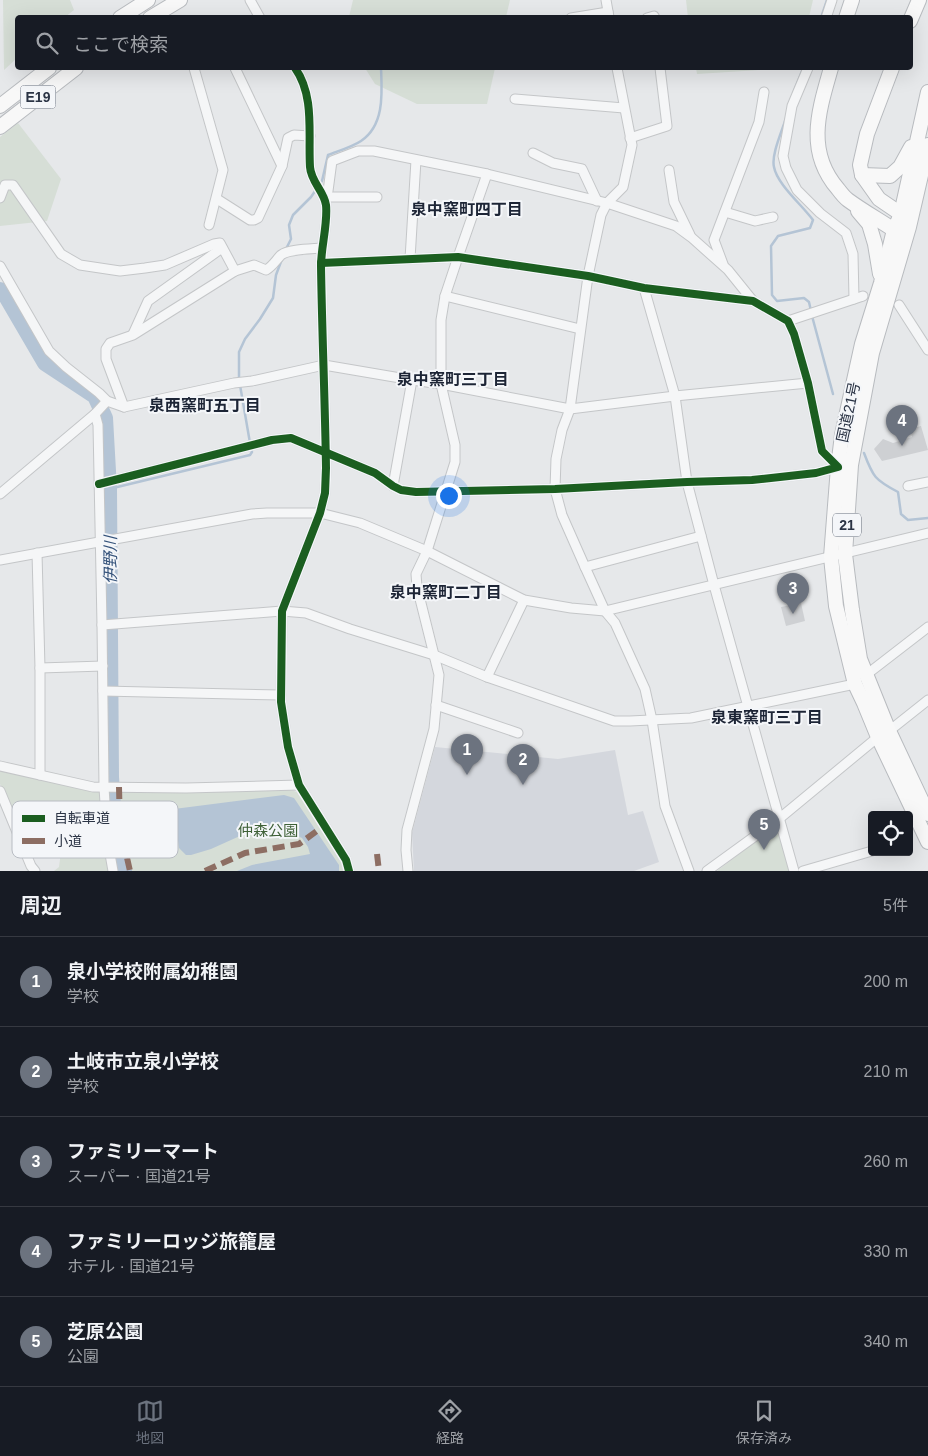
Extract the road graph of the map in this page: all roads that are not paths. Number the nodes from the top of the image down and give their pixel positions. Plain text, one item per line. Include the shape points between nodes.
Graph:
1 (148, 0) edge
2 (180, 0) edge
3 (250, 0) edge
4 (606, 0) edge
5 (832, 0) edge
6 (852, 0) edge
7 (919, 0) edge
8 (125, 15) edge
9 (155, 15) edge
10 (258, 15) edge
11 (609, 15) edge
12 (827, 15) edge
13 (847, 15) edge
14 (913, 15) edge
15 (46, 70) edge
16 (73, 70) edge
17 (195, 70) edge
18 (236, 70) edge
19 (296, 70) edge
20 (617, 70) edge
21 (660, 70) edge
22 (807, 70) edge
23 (830, 70) edge
24 (891, 70) edge
25 (764, 92) dead end
26 (928, 92) edge
27 (515, 99) dead end
28 (0, 106) edge
29 (624, 108) junction
30 (922, 121) junction
31 (0, 127) edge
32 (310, 136) junction
33 (630, 138) junction
34 (928, 145) edge
35 (533, 153) dead end
36 (416, 160) junction
37 (282, 166) junction
38 (669, 170) dead end
39 (488, 174) junction
40 (862, 175) junction
41 (323, 194) junction
42 (377, 196) dead end
43 (0, 198) edge
44 (217, 199) junction
45 (847, 199) junction
46 (602, 202) junction
47 (725, 212) junction
48 (901, 214) junction
49 (773, 218) dead end
50 (209, 225) dead end
51 (909, 227) junction
52 (894, 230) junction
53 (691, 237) junction
54 (222, 248) junction
55 (322, 248) junction
56 (458, 257) junction
57 (410, 259) junction
58 (321, 262) junction
59 (0, 266) edge
60 (724, 267) junction
61 (235, 271) junction
62 (588, 276) junction
63 (4, 280) edge
64 (881, 283) junction
65 (644, 288) junction
66 (446, 296) junction
67 (753, 301) junction
68 (899, 305) dead end
69 (788, 321) junction
70 (580, 329) junction
71 (133, 335) junction
72 (928, 350) edge
73 (324, 365) junction
74 (412, 380) junction
75 (808, 383) junction
76 (441, 384) junction
77 (675, 396) junction
78 (107, 401) junction
79 (124, 407) junction
80 (570, 409) junction
81 (95, 414) junction
82 (326, 451) junction
83 (838, 467) junction
84 (687, 482) junction
85 (928, 482) edge
86 (99, 484) junction
87 (392, 486) junction
88 (908, 486) dead end
89 (555, 489) junction
90 (447, 491) junction
91 (0, 494) edge
92 (320, 513) junction
93 (928, 533) edge
94 (701, 536) junction
95 (100, 541) junction
96 (427, 551) junction
97 (37, 553) junction
98 (845, 554) junction
99 (831, 557) junction
100 (0, 560) edge
101 (585, 567) junction
102 (714, 585) junction
103 (524, 600) junction
104 (282, 611) junction
105 (605, 611) junction
106 (102, 625) junction
107 (928, 628) edge
108 (434, 655) junction
109 (103, 666) junction
110 (40, 668) junction
111 (866, 674) junction
112 (487, 676) junction
113 (855, 684) junction
114 (103, 690) junction
115 (281, 695) junction
116 (928, 700) edge
117 (436, 705) junction
118 (749, 707) junction
119 (652, 720) junction
120 (518, 733) dead end
121 (884, 734) junction
122 (0, 766) edge
123 (40, 776) junction
124 (299, 785) junction
125 (104, 787) junction
126 (0, 791) edge
127 (105, 801) edge
128 (928, 814) edge
129 (780, 818) junction
130 (12, 820) edge
131 (928, 842) edge
132 (868, 852) edge
133 (111, 858) edge
134 (113, 871) edge
135 (349, 871) edge
136 (408, 871) edge
137 (689, 871) edge
138 (707, 871) edge
139 (794, 871) edge
140 (803, 871) edge

1 - 8 highway
2 - 9 highway
3 - 10 street
4 - 11 street
5 - 12 street
6 - 13 highway
7 - 14 highway
15 - 28 highway, E19
16 - 31 highway, E19
17 - 44 street via 223,170
18 - 37 street
19 - 32 street via 306,90
20 - 29 street
21 - 33 street via 667,126
22 - 69 street via 792,106 783,156 797,190 846,233 853,254 858,298
23 - 45 highway via 820,107 818,152 832,182
24 - 40 highway via 867,134 860,165
25 - 47 street via 759,122
26 - 30 highway, 国道21号 / 21
27 - 29 street
29 - 33 street
30 - 40 highway via 900,166 890,176
30 - 48 highway, 国道21号 / 21
32 - 37 street via 288,138
32 - 41 street via 310,170
33 - 46 street via 632,146 623,187
34 - 51 highway, 国道21号 / 21
35 - 46 street via 554,163 582,169
36 - 39 street
36 - 41 street via 358,151 332,161 328,191
36 - 57 street
37 - 44 street via 258,218 250,220
38 - 53 street via 674,202
39 - 46 street
39 - 56 street
40 - 48 highway via 879,199
41 - 42 street
41 - 55 street via 326,207
43 - 54 street via 5,185 13,185 61,254 80,265 120,271 165,265 214,244 220,243
44 - 50 street
45 - 52 highway
45 - 64 highway via 869,224
46 - 53 street via 676,226
46 - 62 street
47 - 49 street via 755,221
47 - 60 street via 714,240
48 - 51 highway
48 - 52 highway, 国道21号 / 21
51 - 52 highway
51 - 98 highway, 国道21号 / 21 via 872,353 851,465
52 - 64 highway, 国道21号 / 21
53 - 60 street
54 - 61 street
54 - 71 street via 148,301
55 - 58 street
55 - 61 street via 283,254 266,270 254,264
56 - 57 street
56 - 62 street
56 - 66 street
57 - 58 street
58 - 73 street
59 - 63 street
60 - 67 street
61 - 71 street
62 - 65 street
62 - 70 street
63 - 78 street via 49,351
64 - 83 highway, 国道21号 / 21 via 862,344
65 - 67 street
65 - 77 street
66 - 70 street
66 - 76 street via 441,320
67 - 69 street
68 - 72 street
69 - 75 street
70 - 80 street
71 - 79 street via 110,344 106,349 106,359
73 - 74 street
73 - 79 street
73 - 82 street
74 - 76 street
74 - 87 street
75 - 77 street
75 - 83 street via 822,451
76 - 80 street
76 - 90 street via 455,462
77 - 80 street
77 - 84 street
78 - 79 street
78 - 81 street
80 - 89 street via 556,459
81 - 86 street
81 - 91 street
82 - 86 street via 291,438 272,440
82 - 87 street via 375,473
82 - 92 street
83 - 84 street via 816,473 761,479
83 - 99 highway, 国道21号 / 21
84 - 89 street
84 - 94 street
85 - 88 street
86 - 95 street
87 - 90 street via 416,492
89 - 90 street
89 - 101 street via 562,515
90 - 96 street
92 - 95 street via 252,514
92 - 96 street via 360,523
92 - 104 street
93 - 98 street
94 - 101 street
94 - 102 street
95 - 97 street
95 - 106 street
96 - 103 street
96 - 108 street via 416,574
97 - 100 street
97 - 110 street
98 - 99 street
98 - 111 highway, 国道21号 / 21 via 860,658
99 - 102 street
99 - 113 highway, 国道21号 / 21 via 836,606
101 - 105 street
102 - 105 street
102 - 118 street
103 - 105 street
103 - 112 street
104 - 106 street
104 - 108 street via 306,613
104 - 115 street
105 - 119 street via 615,623 640,676
106 - 109 street
107 - 111 street
108 - 112 street
108 - 117 street via 439,675
109 - 110 street
109 - 114 street
110 - 123 street
111 - 121 highway, 国道21号 / 21
112 - 119 street via 614,721
113 - 118 street
113 - 121 highway, 国道21号 / 21
114 - 115 street
114 - 125 street
115 - 124 street via 288,747
116 - 121 street
117 - 120 street
117 - 136 street via 434,729 407,830
118 - 119 street via 691,718
118 - 129 street
119 - 137 street via 665,806
121 - 128 highway, 国道21号 / 21
121 - 129 street
121 - 131 highway, 国道21号 / 21
122 - 123 street
123 - 125 street
124 - 125 street
124 - 135 street via 346,860
125 - 127 street
126 - 130 street
129 - 138 street
129 - 139 street
132 - 140 street
133 - 134 street

